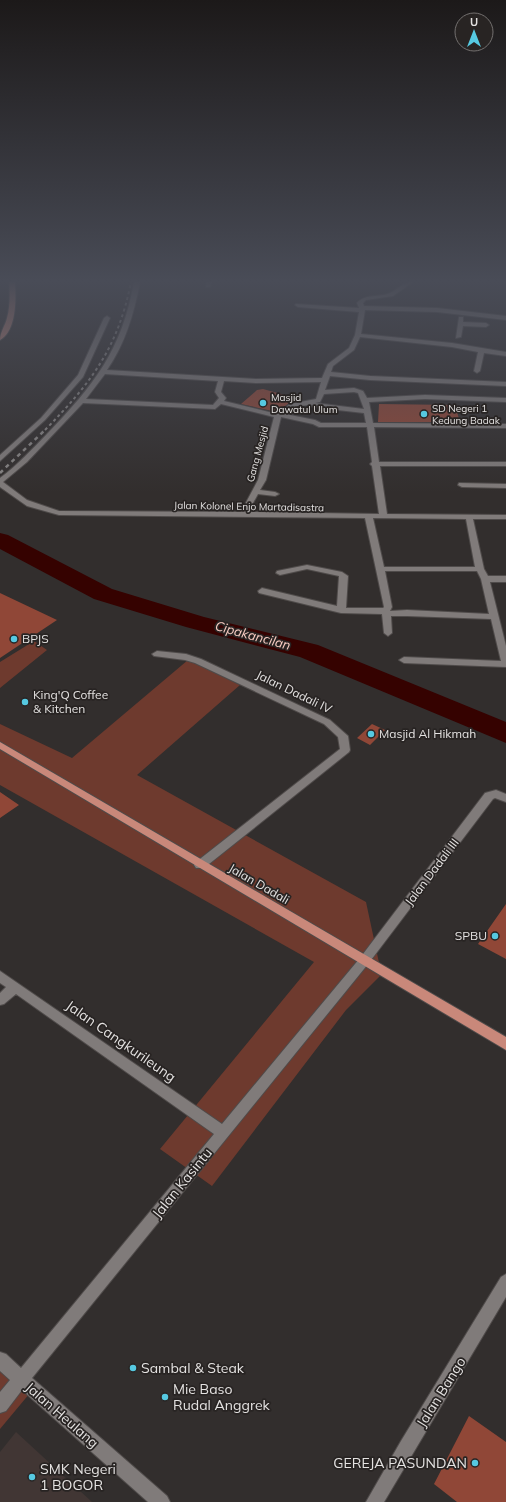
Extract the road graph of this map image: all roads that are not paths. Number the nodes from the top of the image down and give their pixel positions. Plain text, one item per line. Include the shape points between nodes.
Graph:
1 (92, 352) edge
2 (115, 352) edge
3 (347, 352) edge
4 (481, 352) edge
5 (490, 352) edge
6 (506, 354) edge
7 (477, 371) dead end
8 (104, 372) junction
9 (329, 374) junction
10 (221, 380) junction
11 (325, 380) junction
12 (506, 384) edge
13 (323, 392) junction
14 (83, 400) junction
15 (364, 400) junction
16 (506, 400) edge
17 (220, 402) junction
18 (309, 403) junction
19 (367, 411) junction
20 (279, 415) junction
21 (370, 425) junction
22 (506, 426) edge
23 (0, 458) edge
24 (374, 464) junction
25 (506, 464) edge
26 (0, 482) edge
27 (462, 485) dead end
28 (506, 486) edge
29 (257, 492) junction
30 (275, 494) dead end
31 (243, 515) junction
32 (383, 516) junction
33 (369, 517) junction
34 (469, 517) junction
35 (506, 517) edge
36 (380, 569) junction
37 (480, 569) junction
38 (280, 573) dead end
39 (485, 579) junction
40 (506, 579) edge
41 (262, 591) dead end
42 (341, 610) junction
43 (386, 613) junction
44 (494, 617) junction
45 (388, 634) dead end
46 (157, 654) dead end
47 (404, 660) dead end
48 (0, 745) edge
49 (506, 798) edge
50 (200, 865) junction
51 (364, 961) junction
52 (0, 976) edge
53 (15, 987) junction
54 (0, 1000) edge
55 (506, 1044) edge
56 (224, 1133) junction
57 (506, 1282) edge
58 (0, 1360) edge
59 (21, 1379) junction
60 (0, 1405) edge
61 (161, 1502) edge
62 (375, 1502) edge

1 - 23 street via 81,376 43,419
2 - 8 street
3 - 9 street via 330,364
4 - 7 street
5 - 6 street
8 - 10 street
8 - 14 street
9 - 11 street
9 - 12 street
10 - 11 street
10 - 17 street via 218,392 222,398
11 - 13 street
13 - 15 street via 359,390
13 - 18 street, Gang Mesjid via 318,402
14 - 17 street via 215,407
14 - 26 street via 18,468
15 - 16 street via 425,397
15 - 19 street
17 - 20 street
18 - 19 street
18 - 20 street, Gang Mesjid via 292,405
19 - 21 street
20 - 21 street via 319,424
20 - 29 street, Gang Mesjid
21 - 22 street
21 - 24 street
24 - 25 street
24 - 32 street
26 - 31 street, Jalan Kolonel Enjo Martadisastra via 20,499 59,513
27 - 28 street
29 - 30 street
29 - 31 street, Gang Mesjid
31 - 33 street, Jalan Kolonel Enjo Martadisastra
32 - 33 street, Jalan Kolonel Enjo Martadisastra
32 - 34 street, Jalan Kolonel Enjo Martadisastra
33 - 36 street
34 - 35 street, Jalan Kolonel Enjo Martadisastra
34 - 37 street
36 - 37 street
36 - 43 street via 388,607
37 - 39 street
38 - 42 street via 307,567 342,574 344,576
39 - 40 street
39 - 44 street
41 - 42 street
42 - 43 street
43 - 44 street
43 - 45 street
44 - 47 street via 506,664
46 - 50 street, Jalan Dadali IV via 198,661 327,722 343,736 345,750
48 - 50 main road, Jalan Dadali
49 - 51 street, Jalan Dadali III via 496,794 489,796
50 - 51 main road, Jalan Dadali
51 - 55 main road, Jalan Dadali
51 - 56 street, Jalan Kasintu
52 - 53 street, Jalan Cangkurileung
53 - 54 street
53 - 56 street, Jalan Cangkurileung
56 - 59 street, Jalan Kasintu
57 - 62 street, Jalan Bango
58 - 59 street, Jalan Heulang
59 - 60 street, Jalan Kasintu
59 - 61 street, Jalan Heulang

